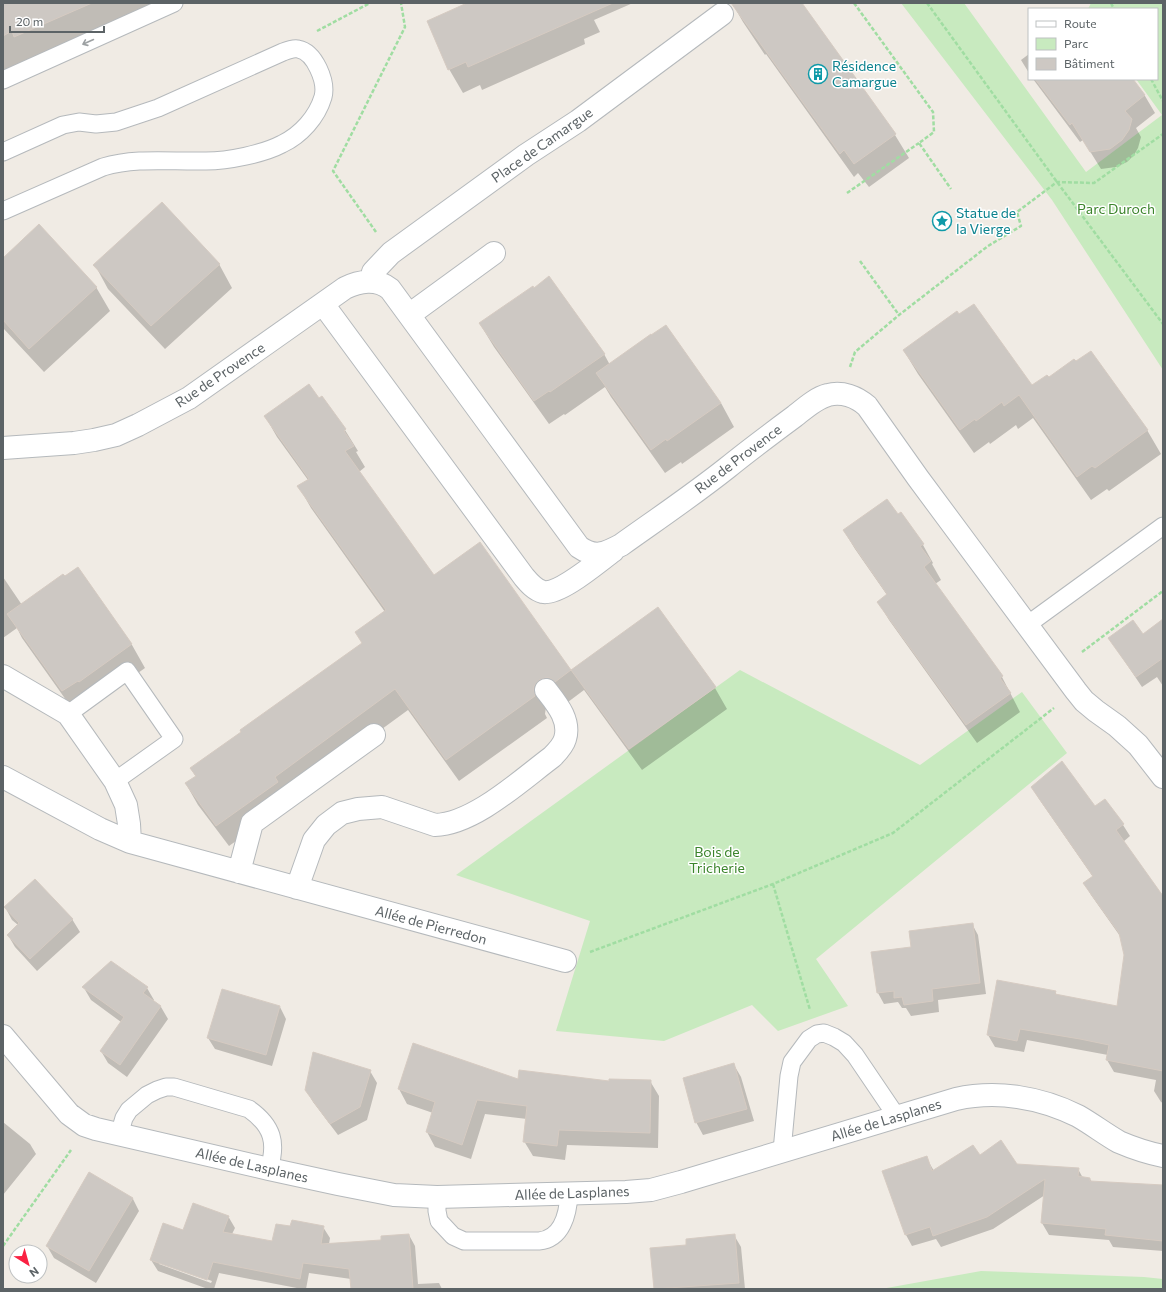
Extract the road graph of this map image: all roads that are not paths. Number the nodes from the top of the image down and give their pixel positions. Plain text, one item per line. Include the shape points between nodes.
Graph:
1 (174, 3) edge
2 (722, 14) dead end
3 (3, 80) edge
4 (3, 152) edge
5 (3, 211) edge
6 (494, 253) dead end
7 (371, 282) junction
8 (323, 304) junction
9 (409, 315) junction
10 (3, 448) edge
11 (1163, 526) edge
12 (621, 546) junction
13 (1027, 625) junction
14 (3, 676) edge
15 (546, 690) dead end
16 (68, 714) junction
17 (374, 735) dead end
18 (3, 777) edge
19 (1163, 777) edge
20 (116, 781) junction
21 (130, 842) junction
22 (239, 872) junction
23 (297, 888) junction
24 (566, 961) road end
25 (3, 1036) edge
26 (897, 1117) junction
27 (119, 1135) junction
28 (782, 1151) junction
29 (1163, 1156) edge
30 (269, 1169) junction
31 (569, 1194) junction
32 (437, 1197) junction

1 -> 3 lane
2 - 7 street, Place de Camargue via 578,121 519,159 391,253 373,272
4 - 5 lane via 63,125 79,122 116,122 158,108 283,52 298,49 304,51 317,65 324,86 319,107 311,120 298,134 266,151 226,160 119,162
6 - 9 street
7 - 8 street, Rue de Provence via 350,285
7 - 9 street, Rue de Provence via 386,285
8 - 10 street, Rue de Provence via 189,398 116,435 74,443
8 - 12 street via 533,587 542,592 554,592
9 - 12 street, Rue de Provence via 579,547 586,552 602,553
11 - 13 lane
12 - 13 street, Rue de Provence via 811,404 824,396 841,394 856,398 867,406
13 - 19 street, Rue de Provence via 1084,701 1138,745
14 - 16 street
15 - 23 street via 564,716 566,728 565,739 552,757 488,805 464,818 443,825 435,825 382,807 342,813 326,825 314,840
16 - 20 street
16 - 20 lane via 127,671 174,739
17 - 22 street via 252,823
18 - 21 street, Allée de Pierredon via 100,829
20 - 21 street via 126,805
21 - 22 street, Allée de Pierredon
22 - 23 street, Allée de Pierredon
23 - 24 street, Allée de Pierredon
25 - 27 street, Allée de Lasplanes via 69,1114 84,1125
26 - 28 street, Allée de Lasplanes
26 - 28 lane via 844,1043 824,1033 817,1034 809,1039 792,1062
26 - 29 street, Allée de Lasplanes via 970,1096 1005,1095 1036,1100 1063,1109 1120,1142
27 - 30 street, Allée de Lasplanes
27 - 30 lane via 124,1118 137,1103 157,1090 174,1087 249,1109 257,1115 269,1130 272,1139
28 - 31 street, Allée de Lasplanes via 651,1190
30 - 32 street, Allée de Lasplanes via 394,1195
31 - 32 street, Allée de Lasplanes
31 - 32 lane via 567,1212 560,1227 551,1238 539,1241 464,1241 453,1236 440,1221

